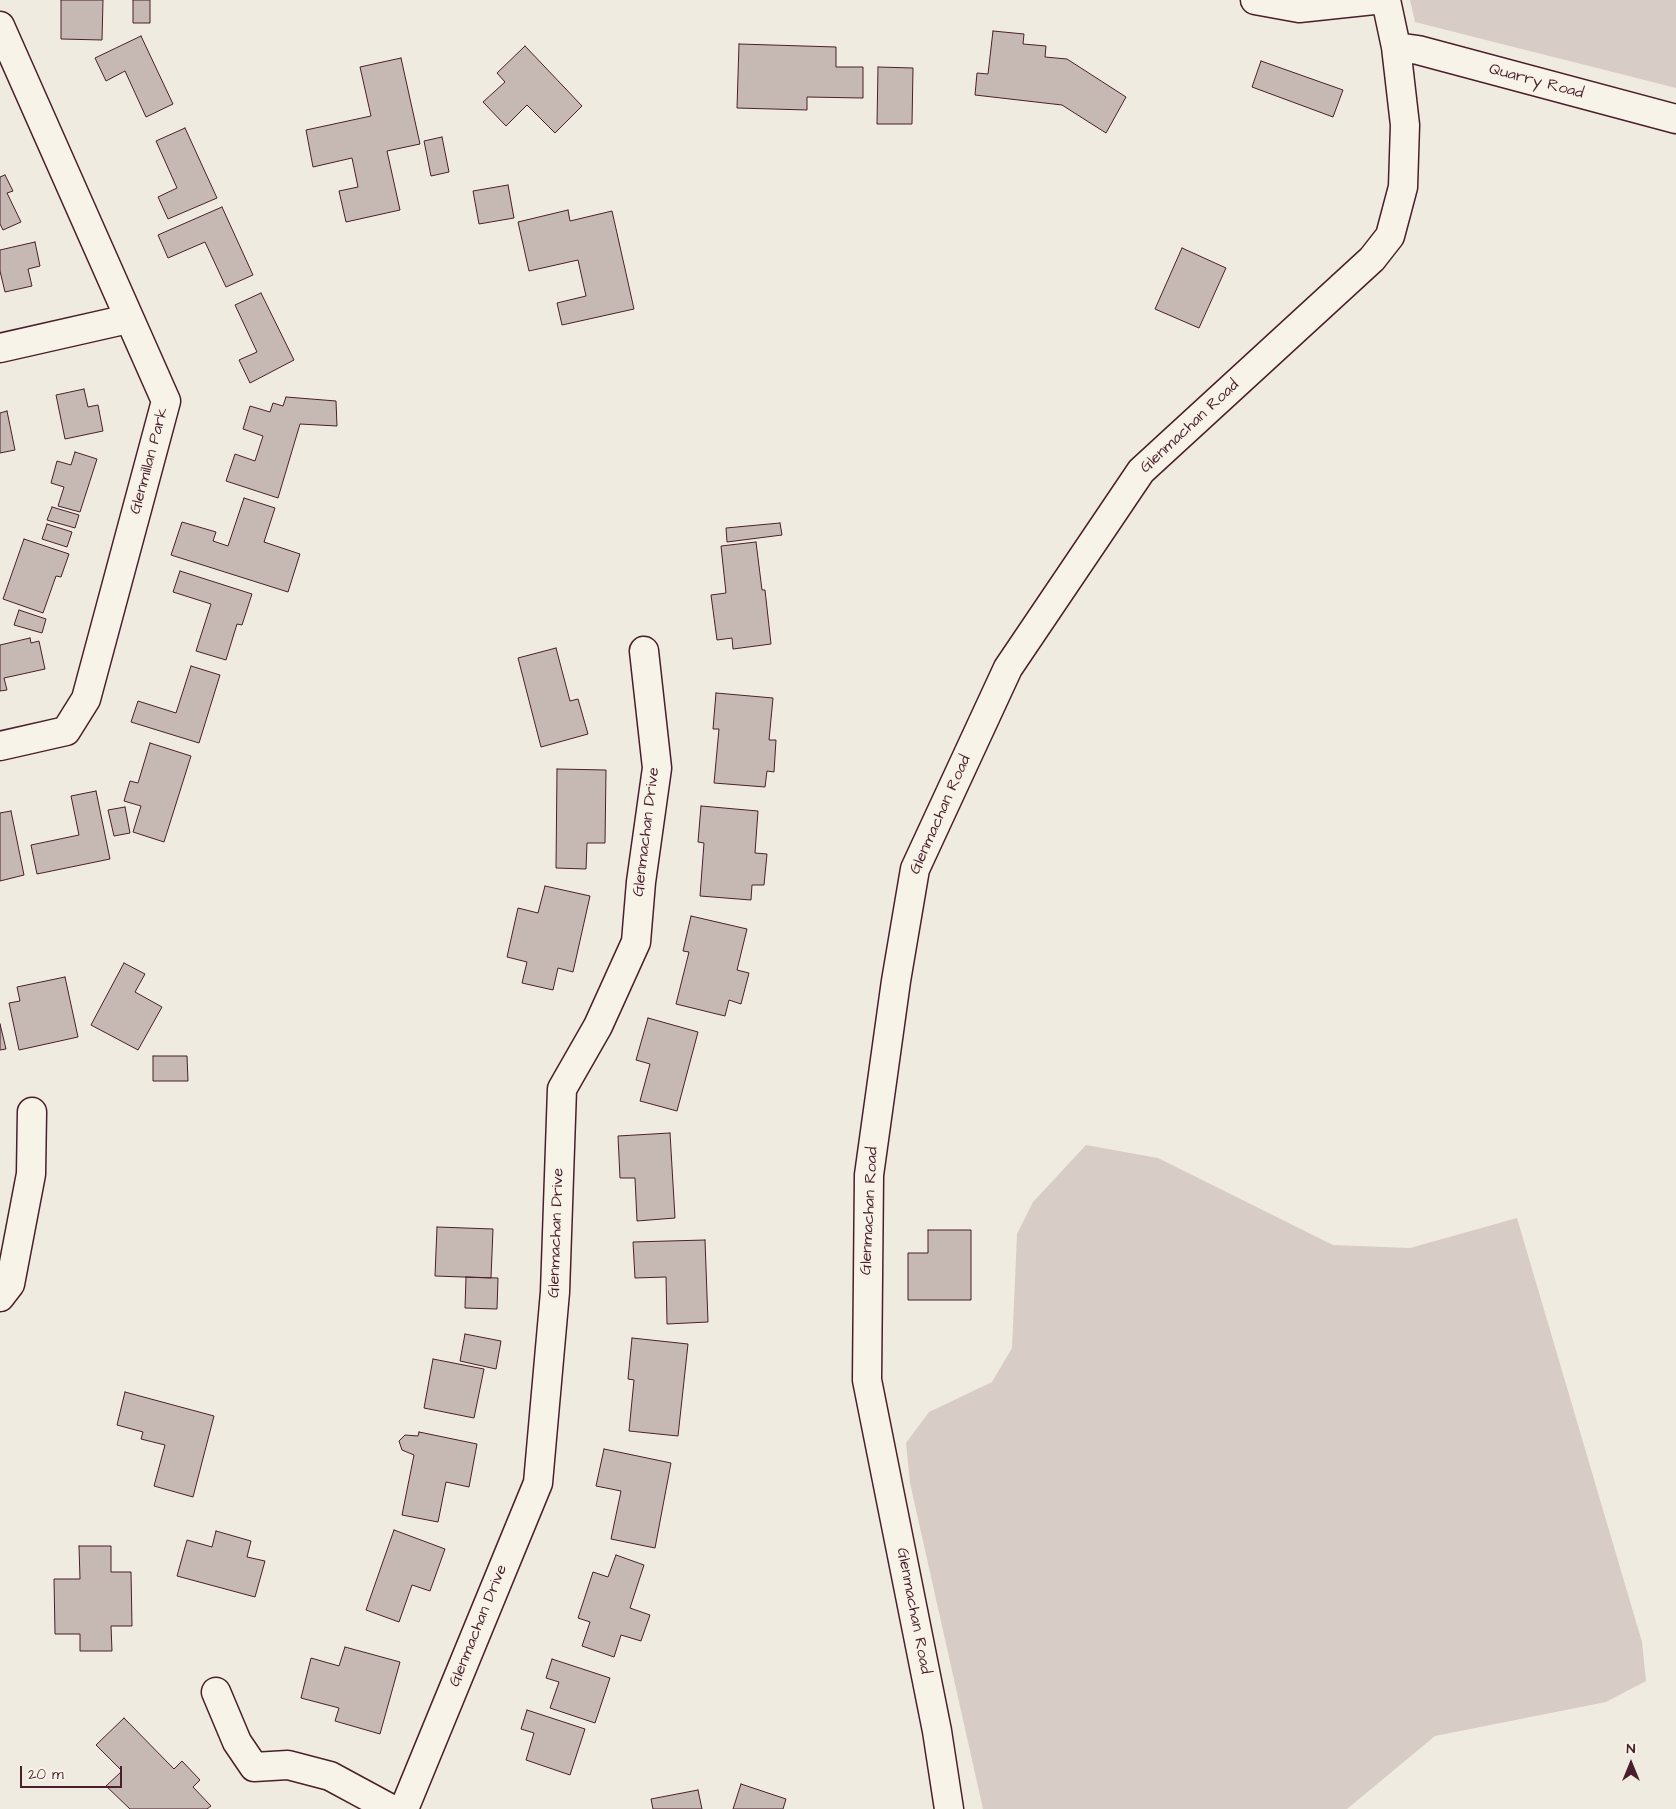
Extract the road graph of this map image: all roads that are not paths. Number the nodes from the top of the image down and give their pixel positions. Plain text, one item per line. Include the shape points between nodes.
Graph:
1 (1255, 0) edge
2 (1374, 0) edge
3 (1386, 0) edge
4 (0, 26) edge
5 (1396, 47) junction
6 (1676, 119) edge
7 (128, 319) junction
8 (0, 348) edge
9 (644, 651) dead end
10 (0, 746) edge
11 (32, 1112) dead end
12 (0, 1297) edge
13 (216, 1692) dead end
14 (391, 1809) edge
15 (404, 1809) edge
16 (949, 1809) edge

1 - 2 street via 1299,8
3 - 5 street, Glenmachan Road
4 - 7 street, Glenmillan Park
5 - 6 street, Quarry Road via 1418,50
5 - 16 street, Glenmachan Road via 1405,125 1403,187 1390,236 1372,259 1141,471 1008,668 915,869 869,1175 867,1380 937,1731
7 - 8 street
7 - 10 street, Glenmillan Park via 166,401 86,699 66,732
9 - 15 street, Glenmachan Drive via 657,768 636,942 598,1026 562,1089 556,1292 538,1483
11 - 12 street via 31,1174 10,1284
13 - 14 street via 236,1742 254,1767 288,1765 330,1776

